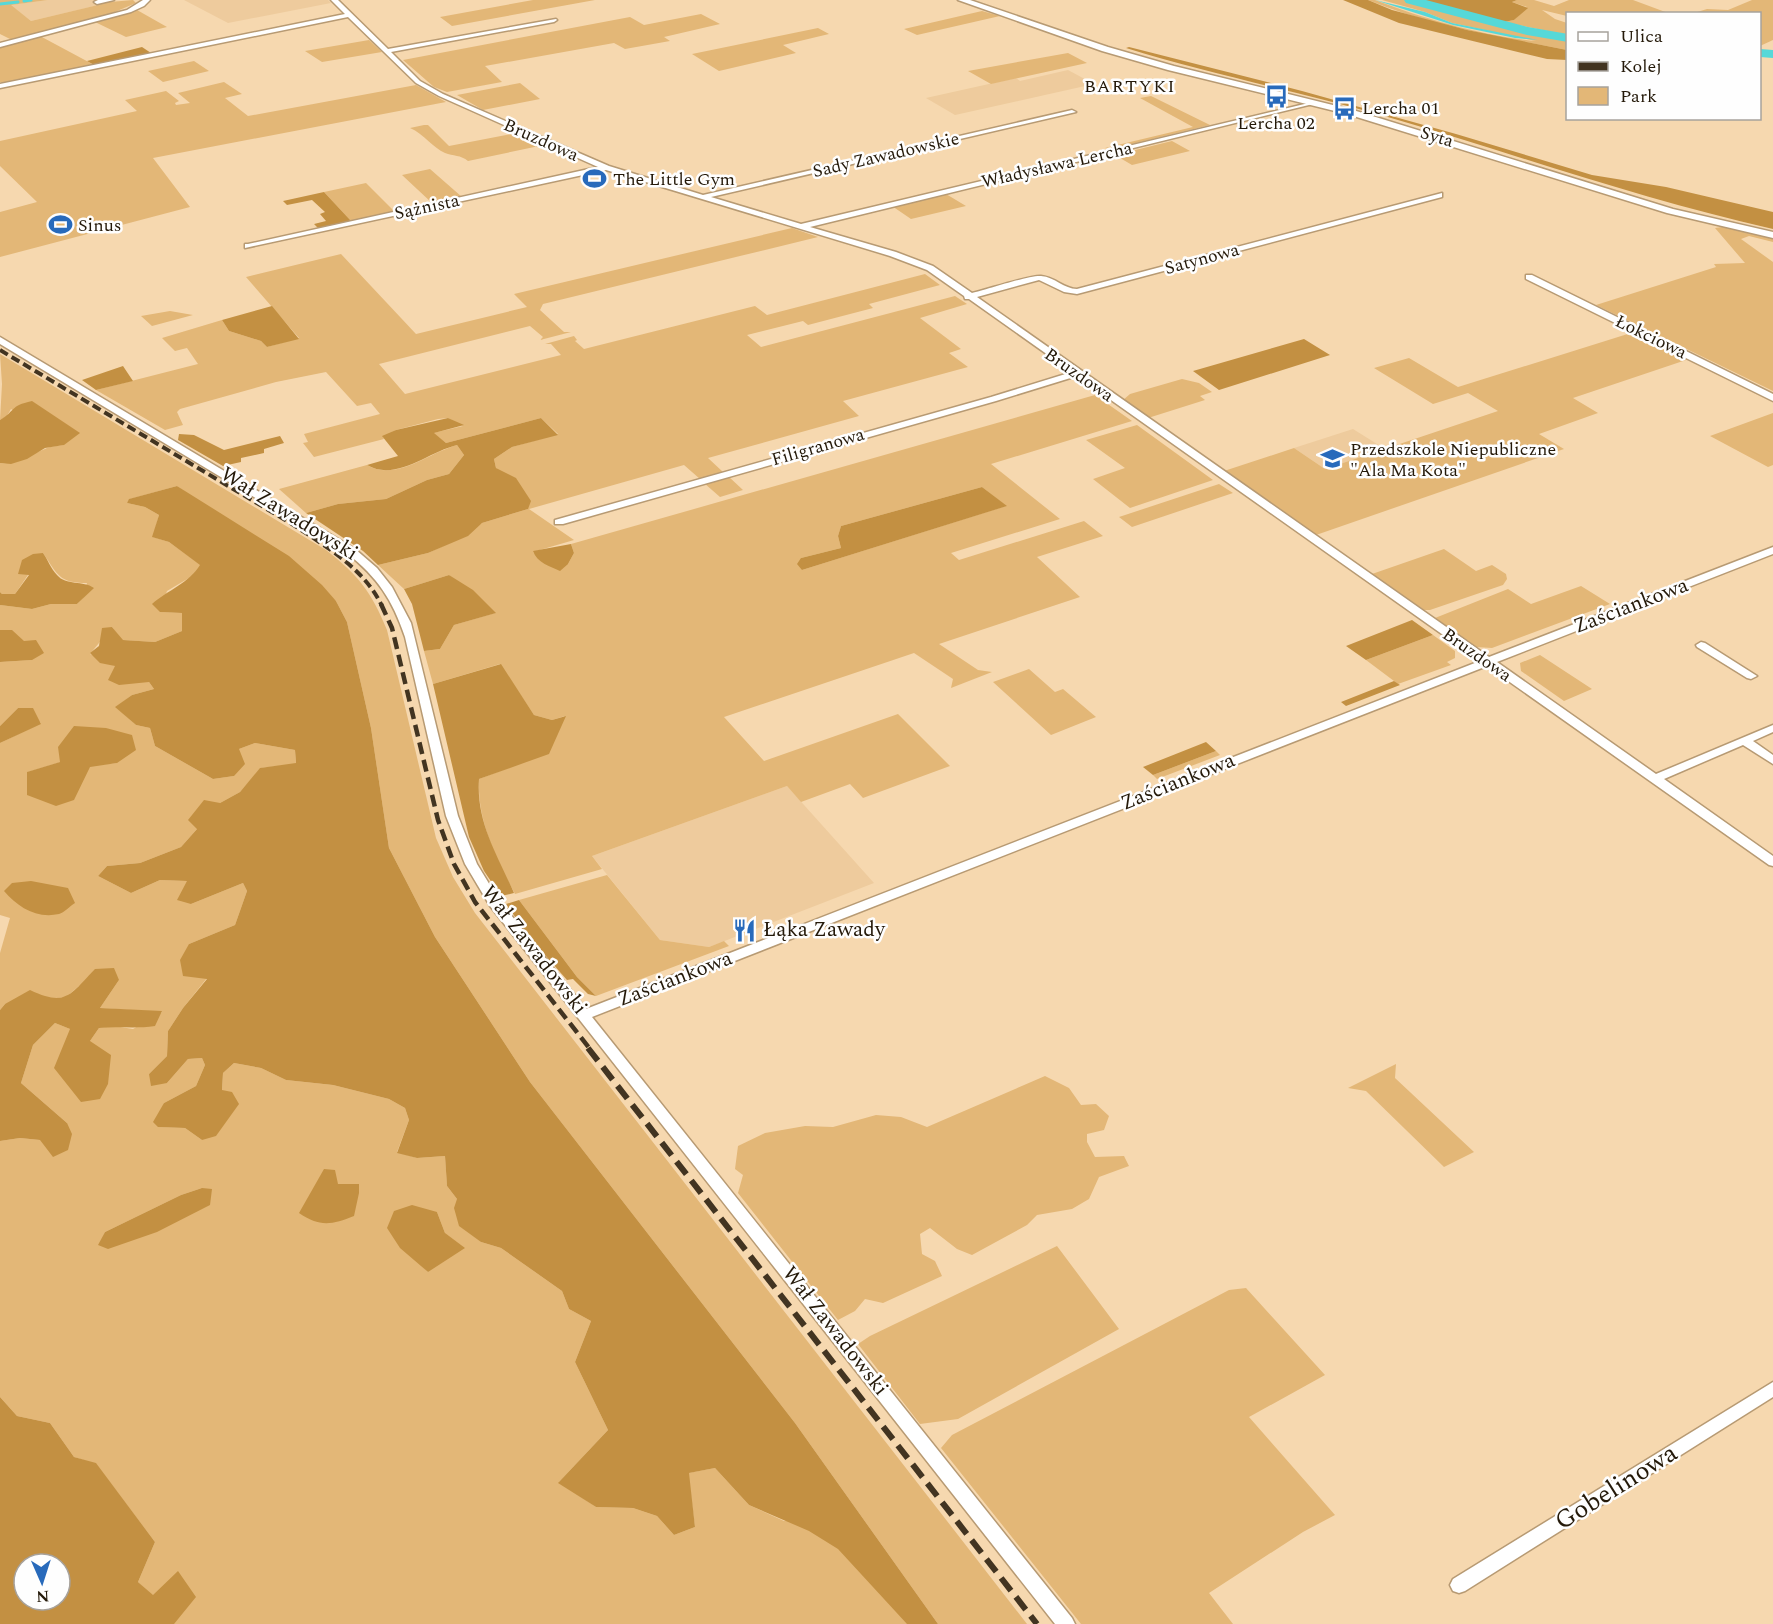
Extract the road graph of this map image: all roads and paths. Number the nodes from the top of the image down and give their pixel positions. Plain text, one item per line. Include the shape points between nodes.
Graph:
1 (111, 0) edge
2 (147, 0) edge
3 (334, 0) edge
4 (962, 0) edge
5 (97, 2) dead end
6 (349, 15) junction
7 (554, 20) dead end
8 (0, 45) edge
9 (385, 51) junction
10 (0, 86) edge
11 (1311, 103) junction
12 (1072, 112) dead end
13 (606, 168) junction
14 (1439, 195) dead end
15 (699, 197) junction
16 (803, 226) junction
17 (1773, 235) edge
18 (248, 246) dead end
19 (1529, 277) dead end
20 (968, 297) junction
21 (0, 340) edge
22 (1077, 373) junction
23 (1773, 398) edge
24 (559, 522) dead end
25 (1773, 550) edge
26 (1701, 645) dead end
27 (1488, 662) junction
28 (1751, 676) dead end
29 (1773, 728) edge
30 (1744, 740) junction
31 (1773, 760) edge
32 (1654, 779) junction
33 (1773, 862) edge
34 (584, 1015) junction
35 (1773, 1389) edge
36 (1459, 1585) dead end
37 (1066, 1624) edge

1 - 5 street
2 - 8 street via 129,11
3 - 6 street, Bruzdowa
4 - 11 street, Syta via 1149,62
6 - 9 street, Bruzdowa
6 - 10 street
7 - 9 street
9 - 13 street, Bruzdowa via 430,90
11 - 16 street, Władysława Lercha
11 - 17 street, Syta via 1439,138 1670,211
12 - 15 street, Sady Zawadowskie
13 - 15 street, Bruzdowa
13 - 18 street, Sążnista
14 - 20 street, Satynowa via 1077,292 1068,292 1039,278
15 - 16 street, Bruzdowa
16 - 20 street, Bruzdowa via 921,264
19 - 23 street, Łokciowa
20 - 22 street, Bruzdowa
21 - 34 street, Wał Zawadowski via 351,550 386,583 402,610 452,816 471,864 508,922
22 - 24 street, Filigranowa
22 - 27 street, Bruzdowa
25 - 27 street, Zaściankowa
26 - 28 street
27 - 32 street, Bruzdowa
27 - 34 street, Zaściankowa via 1098,818
29 - 30 street
30 - 31 street
30 - 32 street
32 - 33 street, Bruzdowa
34 - 37 street, Wał Zawadowski
35 - 36 street, Gobelinowa

